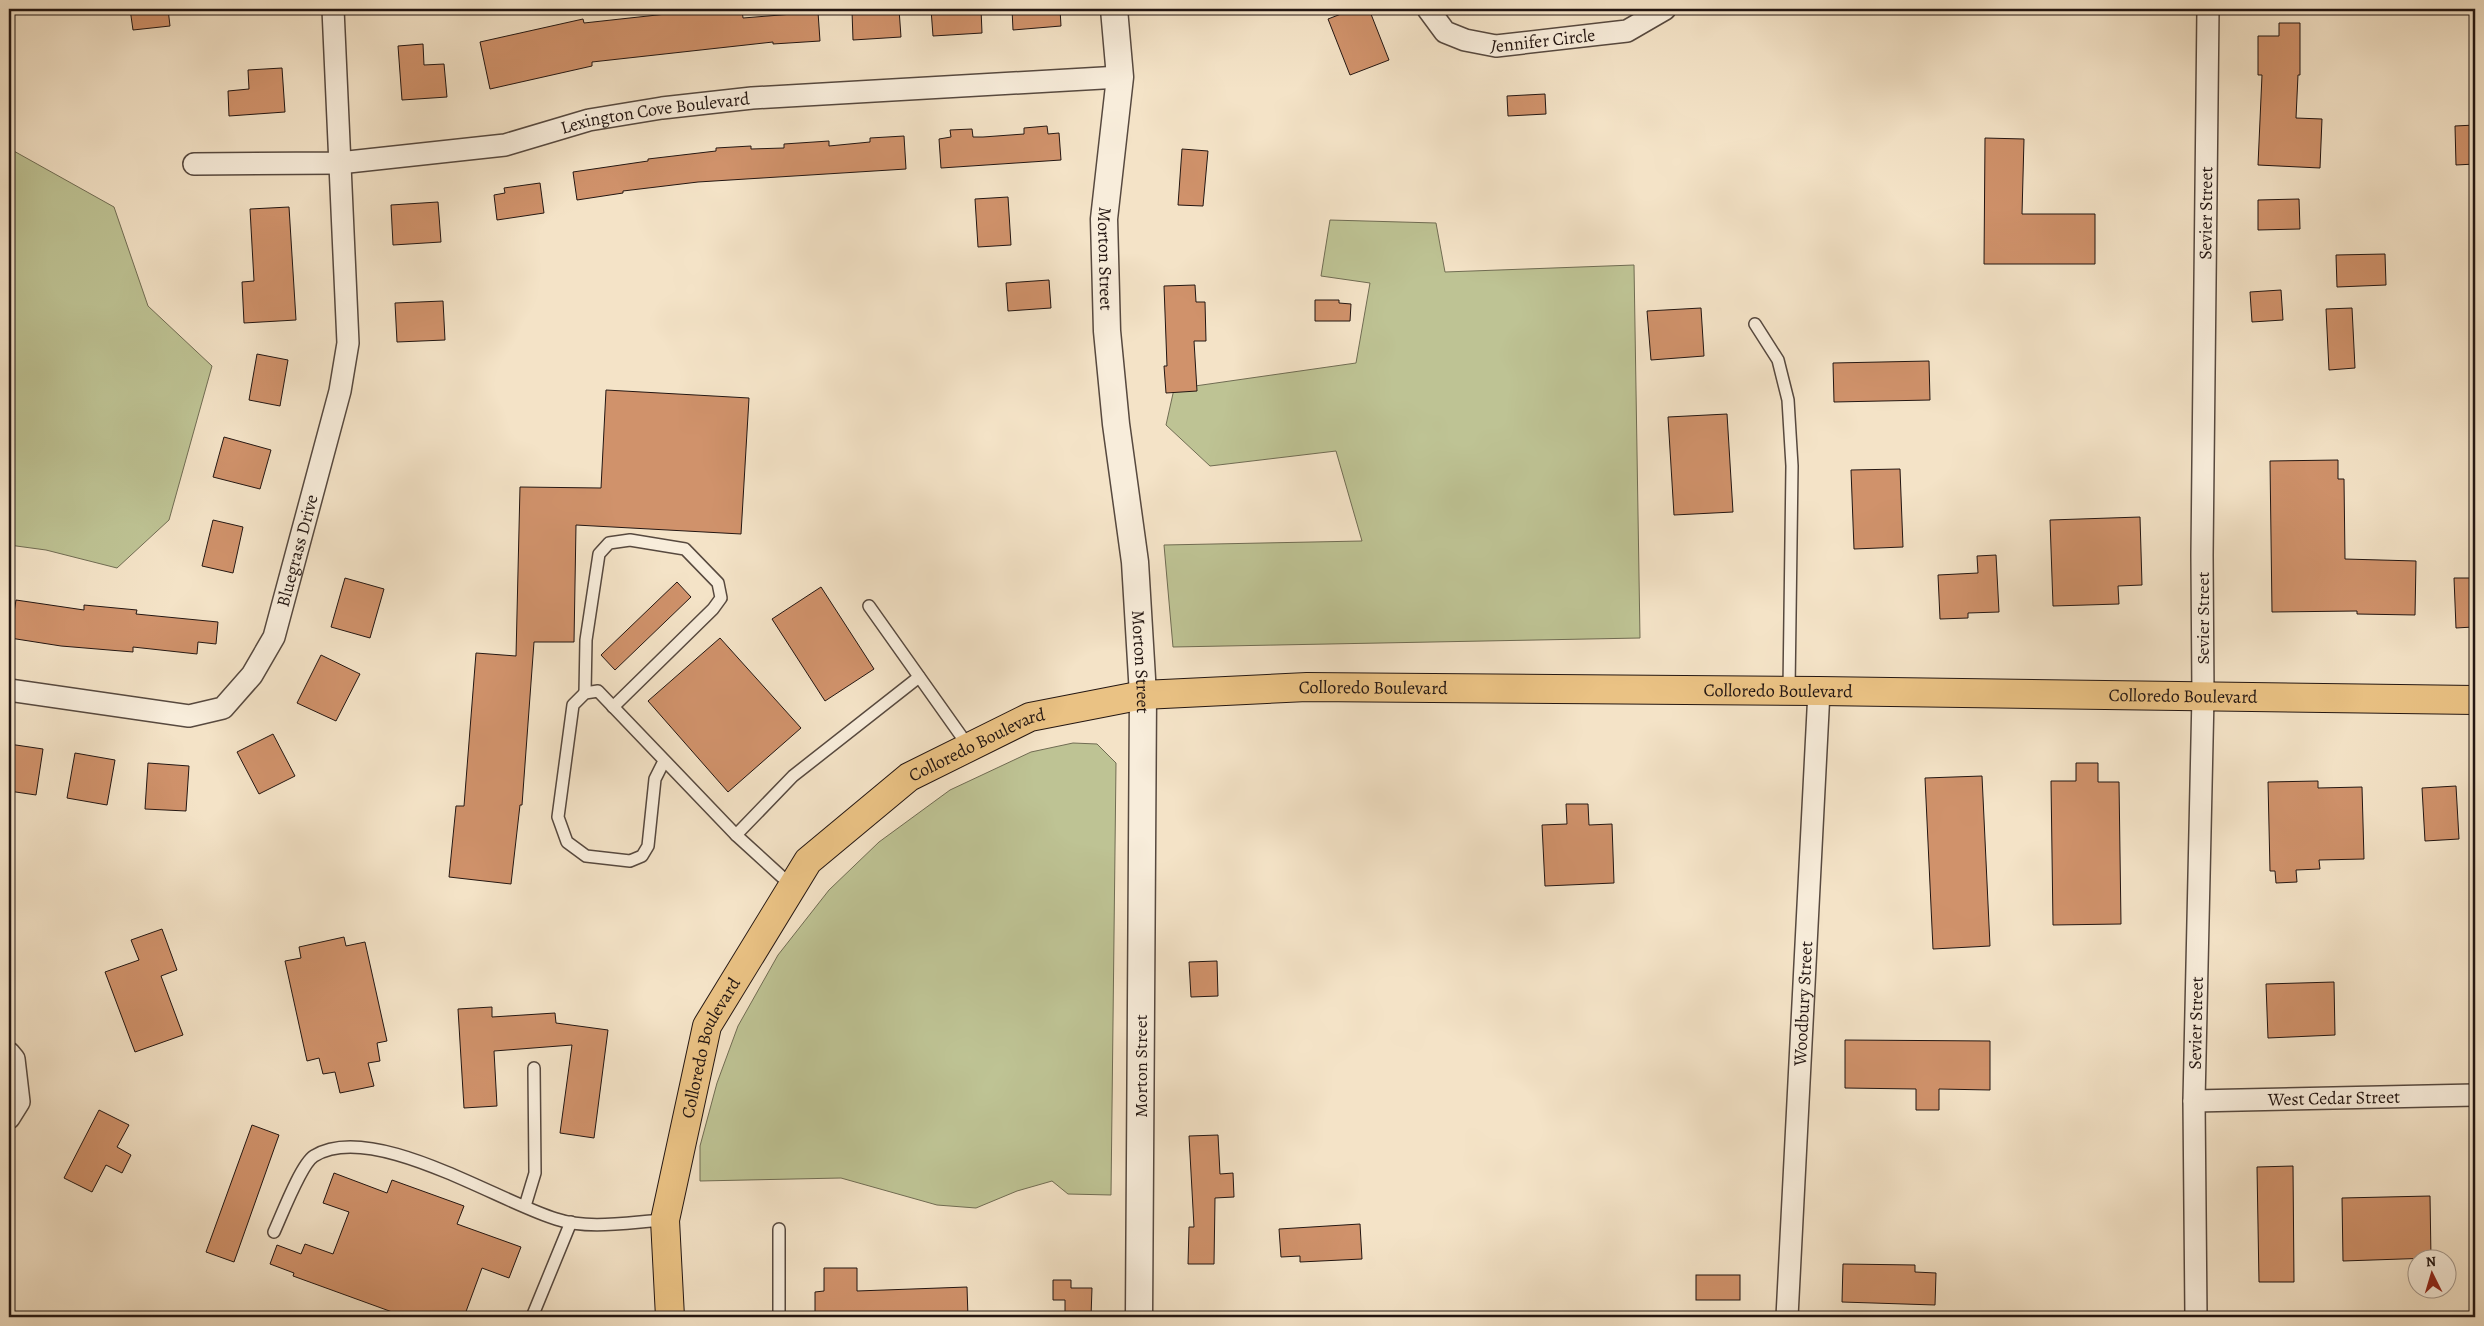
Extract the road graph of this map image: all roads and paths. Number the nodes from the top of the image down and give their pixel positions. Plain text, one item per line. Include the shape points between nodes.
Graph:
1 (334, 9) edge
2 (1114, 9) edge
3 (1428, 9) edge
4 (1665, 9) edge
5 (2208, 9) edge
6 (1120, 77) junction
7 (339, 163) junction
8 (194, 164) dead end
9 (1755, 324) dead end
10 (869, 606) dead end
11 (919, 677) junction
12 (9, 690) edge
13 (1789, 690) junction
14 (1819, 691) junction
15 (585, 693) junction
16 (1144, 695) junction
17 (2204, 696) junction
18 (2475, 700) edge
19 (613, 707) junction
20 (969, 747) junction
21 (664, 761) junction
22 (736, 835) junction
23 (793, 887) junction
24 (9, 1053) edge
25 (534, 1068) dead end
26 (2475, 1095) edge
27 (2194, 1101) junction
28 (9, 1118) edge
29 (525, 1206) junction
30 (665, 1220) junction
31 (571, 1222) junction
32 (779, 1229) dead end
33 (274, 1232) dead end
34 (532, 1317) edge
35 (670, 1317) edge
36 (779, 1317) edge
37 (1139, 1317) edge
38 (1787, 1317) edge
39 (2196, 1317) edge

1 - 7 street, Bluegrass Drive
2 - 6 street, Morton Street
3 - 4 street, Jennifer Circle via 1445,32 1496,46 1628,31
5 - 17 street, Sevier Street via 2202,565
6 - 7 street, Lexington Cove Boulevard via 752,98 589,120 505,145
6 - 16 street, Morton Street via 1104,219 1107,332 1116,424 1136,562
7 - 8 street, Lexington Cove Boulevard
7 - 12 street, Bluegrass Drive via 348,343 340,391 274,637 252,675 223,708 189,716
9 - 13 lane via 1778,360 1788,400 1792,466
10 - 11 lane
11 - 20 lane
11 - 22 lane via 794,776
13 - 14 highway, Colloredo Boulevard
13 - 16 highway, Colloredo Boulevard via 1307,687
14 - 17 highway, Colloredo Boulevard
14 - 38 street, Woodbury Street
15 - 19 lane via 598,691
15 - 19 lane via 586,640 599,554 609,543 630,540 685,549 718,583 721,598
15 - 21 lane via 573,705 558,817 567,842 586,856 630,860 642,856 648,846 655,779
16 - 20 highway, Colloredo Boulevard via 1030,717
16 - 37 street, Morton Street
17 - 18 highway, Colloredo Boulevard
17 - 27 street, Sevier Street
19 - 21 lane
20 - 23 highway, Colloredo Boulevard via 909,777 808,862
21 - 22 lane
22 - 23 lane
23 - 30 highway, Colloredo Boulevard via 707,1026
24 - 28 street via 14,1059 19,1102
25 - 29 lane via 536,1173
26 - 27 street, West Cedar Street
27 - 39 street, Sevier Street
29 - 31 lane via 556,1220
29 - 33 lane via 398,1154 351,1147 326,1149 311,1157
30 - 31 lane
30 - 35 highway, Colloredo Boulevard
31 - 34 lane
32 - 36 lane

